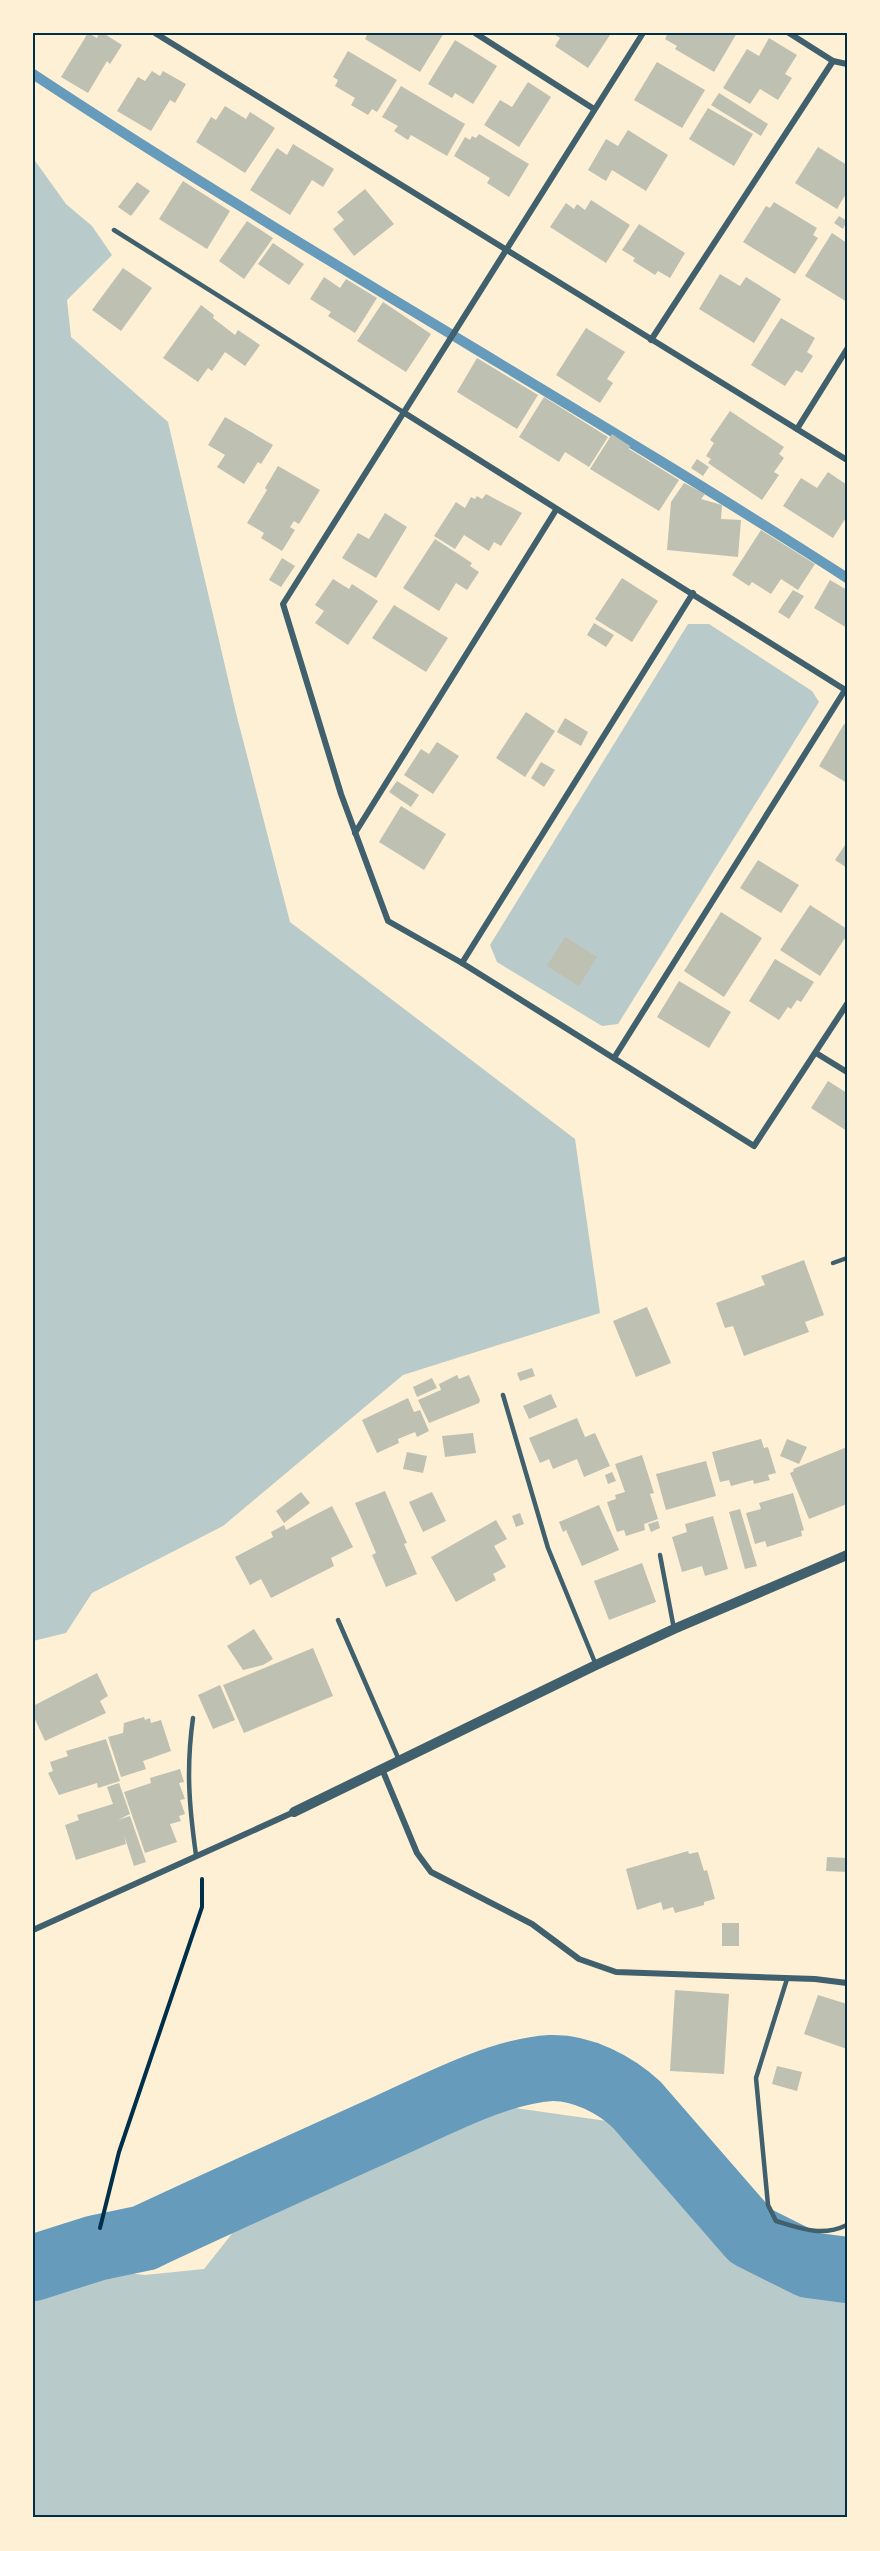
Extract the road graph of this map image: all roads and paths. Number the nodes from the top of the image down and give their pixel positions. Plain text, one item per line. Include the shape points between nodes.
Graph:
1 (155, 33) edge
2 (475, 33) edge
3 (643, 33) edge
4 (789, 33) edge
5 (833, 61) junction
6 (847, 64) edge
7 (594, 109) junction
8 (114, 230) dead end
9 (505, 250) junction
10 (651, 340) junction
11 (847, 349) edge
12 (404, 412) junction
13 (797, 429) junction
14 (847, 460) edge
15 (556, 510) junction
16 (693, 592) junction
17 (846, 690) edge
18 (355, 833) junction
19 (462, 963) junction
20 (847, 1004) edge
21 (816, 1053) junction
22 (614, 1058) junction
23 (847, 1072) edge
24 (847, 1258) edge
25 (833, 1263) dead end
26 (503, 1395) dead end
27 (660, 1555) dead end
28 (847, 1555) edge
29 (339, 1620) dead end
30 (674, 1629) junction
31 (596, 1665) junction
32 (193, 1718) dead end
33 (399, 1760) junction
34 (382, 1768) junction
35 (294, 1812) joint
36 (196, 1855) junction
37 (33, 1930) edge
38 (787, 1979) junction
39 (847, 1983) edge
40 (847, 2224) edge
41 (100, 2228) dead end

1 - 9 street
2 - 7 street
3 - 7 street
4 - 5 street
5 - 6 street
5 - 10 street
7 - 9 street
8 - 12 lane
9 - 10 street
9 - 12 street
10 - 13 street
11 - 13 street
12 - 15 street
12 - 18 street via 284,604
13 - 14 street
15 - 16 street
15 - 18 street
16 - 17 street
16 - 19 street
17 - 22 street
18 - 19 street via 388,921
19 - 22 street
20 - 21 street
21 - 22 street via 754,1146
21 - 23 street
24 - 25 lane
26 - 31 lane via 548,1548
27 - 30 lane
28 - 30 street
29 - 33 lane
30 - 31 street
31 - 33 street
32 - 36 lane via 188,1795
33 - 34 street
34 - 35 street
34 - 38 street via 417,1854 431,1872 532,1924 579,1959 616,1972
35 - 36 street
36 - 37 street
36 - 41 path via 203,1881 202,1907 119,2152
38 - 39 street
38 - 40 lane via 756,2078 768,2205 776,2221 807,2230 832,2232

